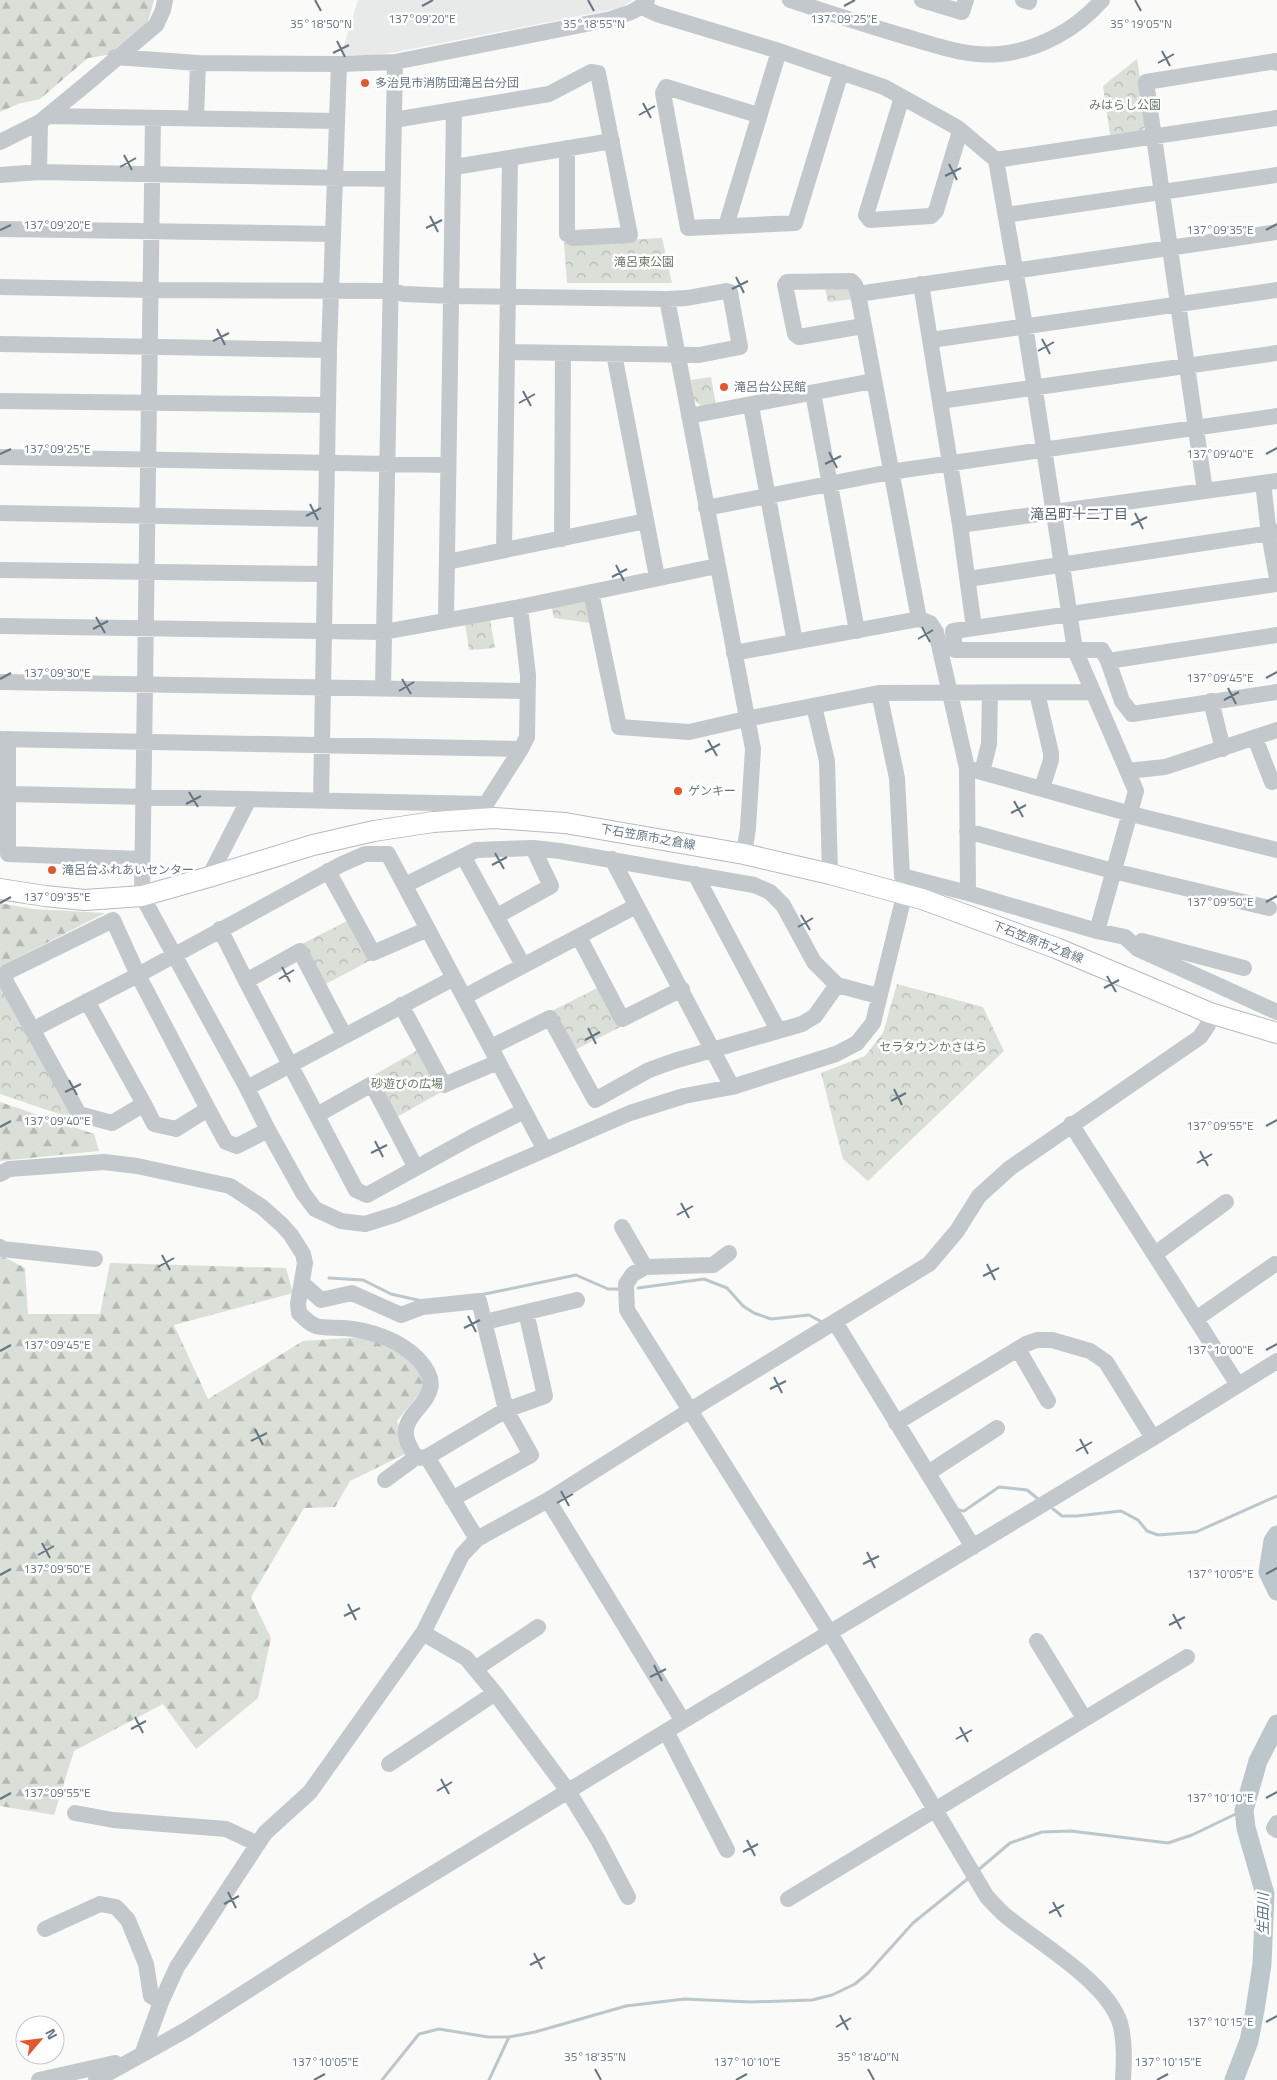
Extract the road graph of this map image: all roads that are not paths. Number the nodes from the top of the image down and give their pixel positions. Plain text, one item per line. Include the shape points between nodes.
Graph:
1 (165, 0) edge
2 (790, 0) edge
3 (922, 0) edge
4 (966, 0) edge
5 (1023, 0) edge
6 (1029, 0) edge
7 (1102, 0) edge
8 (644, 3) edge
9 (779, 51) junction
10 (115, 57) junction
11 (395, 62) junction
12 (198, 63) junction
13 (1277, 63) edge
14 (339, 64) junction
15 (841, 72) junction
16 (902, 97) junction
17 (454, 110) junction
18 (758, 115) junction
19 (153, 118) junction
20 (196, 118) junction
21 (1277, 118) edge
22 (44, 119) junction
23 (394, 120) junction
24 (337, 121) junction
25 (960, 131) junction
26 (1154, 136) junction
27 (612, 141) junction
28 (0, 142) edge
29 (567, 148) junction
30 (510, 158) junction
31 (996, 160) junction
32 (455, 167) junction
33 (39, 172) junction
34 (154, 173) junction
35 (1277, 175) edge
36 (0, 176) edge
37 (335, 178) junction
38 (392, 180) junction
39 (1161, 192) junction
40 (1006, 215) junction
41 (726, 226) junction
42 (0, 229) edge
43 (152, 232) junction
44 (1277, 232) edge
45 (332, 234) junction
46 (1170, 248) junction
47 (1015, 271) junction
48 (921, 284) junction
49 (0, 287) edge
50 (152, 290) junction
51 (1277, 290) edge
52 (330, 291) junction
53 (391, 291) junction
54 (858, 294) junction
55 (452, 296) junction
56 (508, 296) junction
57 (667, 299) junction
58 (1178, 304) junction
59 (863, 326) junction
60 (1026, 326) junction
61 (931, 340) junction
62 (0, 344) edge
63 (151, 347) junction
64 (328, 350) junction
65 (508, 352) junction
66 (563, 352) junction
67 (1277, 353) edge
68 (614, 354) junction
69 (677, 354) junction
70 (1186, 366) junction
71 (873, 381) junction
72 (1035, 388) junction
73 (813, 393) junction
74 (0, 401) edge
75 (940, 401) junction
76 (149, 404) junction
77 (328, 405) junction
78 (751, 406) junction
79 (689, 416) junction
80 (1277, 416) edge
81 (1195, 428) junction
82 (1044, 450) junction
83 (0, 457) edge
84 (150, 460) junction
85 (328, 462) junction
86 (387, 464) junction
87 (950, 464) junction
88 (448, 465) junction
89 (890, 472) junction
90 (1270, 482) edge
91 (829, 484) junction
92 (1205, 491) junction
93 (768, 495) junction
94 (706, 508) junction
95 (1054, 512) junction
96 (0, 513) edge
97 (147, 515) junction
98 (325, 520) junction
99 (646, 521) junction
100 (960, 525) junction
101 (1273, 533) edge
102 (562, 539) junction
103 (504, 550) junction
104 (447, 562) junction
105 (1062, 565) junction
106 (717, 566) junction
107 (0, 570) edge
108 (146, 571) junction
109 (325, 574) junction
110 (657, 578) junction
111 (1277, 578) edge
112 (968, 579) junction
113 (1277, 584) edge
114 (591, 592) junction
115 (520, 607) junction
116 (1070, 614) junction
117 (919, 619) junction
118 (446, 620) junction
119 (0, 626) edge
120 (974, 628) junction
121 (145, 629) junction
122 (857, 631) junction
123 (325, 632) junction
124 (384, 632) junction
125 (1277, 635) edge
126 (795, 642) junction
127 (1075, 650) junction
128 (734, 653) junction
129 (1108, 661) junction
130 (0, 682) edge
131 (145, 685) junction
132 (324, 688) junction
133 (384, 688) junction
134 (527, 691) junction
135 (1092, 692) junction
136 (1277, 692) edge
137 (879, 693) junction
138 (1038, 693) junction
139 (950, 694) junction
140 (990, 694) junction
141 (1210, 701) junction
142 (814, 706) junction
143 (746, 718) junction
144 (1277, 730) edge
145 (1255, 738) junction
146 (4, 739) edge
147 (143, 741) junction
148 (324, 745) junction
149 (521, 749) junction
150 (1223, 749) junction
151 (974, 770) junction
152 (1127, 771) junction
153 (4, 772) edge
154 (1272, 782) dead end
155 (1042, 788) junction
156 (142, 798) junction
157 (248, 800) junction
158 (321, 801) junction
159 (5, 802) edge
160 (482, 812) junction
161 (1131, 814) junction
162 (966, 831) junction
163 (532, 848) junction
164 (1277, 850) edge
165 (744, 854) junction
166 (463, 856) junction
167 (142, 859) junction
168 (612, 859) junction
169 (328, 871) junction
170 (1113, 871) junction
171 (695, 874) junction
172 (830, 874) junction
173 (209, 878) junction
174 (405, 885) junction
175 (0, 889) edge
176 (968, 893) junction
177 (142, 896) junction
178 (904, 896) junction
179 (636, 906) junction
180 (1269, 908) dead end
181 (497, 916) junction
182 (220, 929) junction
183 (428, 929) junction
184 (1097, 931) junction
185 (579, 937) junction
186 (1125, 937) junction
187 (175, 954) junction
188 (523, 965) junction
189 (1244, 968) dead end
190 (138, 976) junction
191 (454, 978) junction
192 (246, 980) junction
193 (837, 985) junction
194 (682, 989) junction
195 (878, 996) junction
196 (464, 997) junction
197 (87, 1001) junction
198 (401, 1005) junction
199 (1277, 1012) edge
200 (1210, 1013) junction
201 (32, 1030) junction
202 (778, 1030) junction
203 (1277, 1033) edge
204 (344, 1035) junction
205 (491, 1047) junction
206 (714, 1049) junction
207 (498, 1062) junction
208 (290, 1065) junction
209 (732, 1087) junction
210 (247, 1088) junction
211 (144, 1104) junction
212 (208, 1109) junction
213 (524, 1111) junction
214 (317, 1115) junction
215 (1071, 1124) junction
216 (268, 1130) junction
217 (545, 1150) junction
218 (416, 1168) junction
219 (0, 1174) edge
220 (1226, 1202) dead end
221 (622, 1227) dead end
222 (0, 1247) edge
223 (728, 1253) dead end
224 (1155, 1254) junction
225 (95, 1259) dead end
226 (1275, 1264) dead end
227 (645, 1267) junction
228 (302, 1283) junction
229 (577, 1300) dead end
230 (526, 1312) junction
231 (1196, 1319) junction
232 (485, 1322) junction
233 (834, 1322) junction
234 (1018, 1348) junction
235 (1277, 1361) edge
236 (1238, 1386) junction
237 (1048, 1401) dead end
238 (506, 1410) junction
239 (689, 1411) junction
240 (896, 1423) junction
241 (997, 1428) dead end
242 (1153, 1438) junction
243 (421, 1457) junction
244 (928, 1473) junction
245 (385, 1480) dead end
246 (452, 1499) junction
247 (548, 1500) junction
248 (477, 1539) junction
249 (973, 1547) junction
250 (538, 1627) dead end
251 (424, 1633) junction
252 (830, 1634) junction
253 (1037, 1641) dead end
254 (1187, 1657) dead end
255 (475, 1669) junction
256 (495, 1693) junction
257 (1084, 1718) junction
258 (683, 1721) junction
259 (666, 1731) junction
260 (389, 1764) dead end
261 (568, 1791) junction
262 (934, 1810) junction
263 (75, 1813) dead end
264 (1277, 1823) edge
265 (1277, 1830) edge
266 (258, 1844) junction
267 (728, 1850) dead end
268 (628, 1897) dead end
269 (788, 1899) dead end
270 (46, 1928) dead end
271 (161, 2002) junction
272 (144, 2052) junction
273 (128, 2060) junction
274 (39, 2080) edge
275 (96, 2080) edge
276 (1123, 2080) edge

1 - 10 street via 156,24
2 - 7 street via 964,53 1000,54 1053,38 1083,20
3 - 4 street via 962,12
5 - 6 street
8 - 9 street via 657,14
8 - 11 street via 633,12 611,19
9 - 15 street
9 - 18 street
10 - 12 street
10 - 22 street
11 - 14 street
11 - 23 street
12 - 14 street
12 - 20 street
13 - 26 street via 1146,82
14 - 24 street
15 - 16 street
15 - 41 street via 794,224
16 - 25 street
16 - 25 street via 866,215 870,220 931,216 936,211
17 - 23 street
17 - 27 street via 549,94 591,72 598,73
17 - 32 street
18 - 41 street
18 - 41 street via 666,87 663,93 688,228
19 - 20 street
19 - 22 street
19 - 34 street
20 - 24 street
21 - 26 street
22 - 28 street
22 - 33 street
23 - 38 street
24 - 37 street
25 - 31 street
26 - 31 street
26 - 39 street
27 - 29 street
27 - 29 street via 630,235 573,238 567,234
29 - 30 street
30 - 32 street
30 - 56 street
31 - 40 street
32 - 55 street
33 - 34 street
33 - 36 street
34 - 37 street
34 - 43 street
35 - 39 street
37 - 38 street
37 - 45 street
38 - 53 street
39 - 40 street
39 - 46 street
40 - 47 street
42 - 43 street
43 - 45 street
43 - 50 street
44 - 46 street
45 - 52 street
46 - 47 street
46 - 58 street
47 - 48 street
47 - 60 street
48 - 54 street
48 - 61 street
49 - 50 street
50 - 52 street
50 - 63 street
51 - 58 street
52 - 53 street
52 - 64 street
53 - 55 street
53 - 86 street
54 - 59 street
54 - 59 street via 850,281 787,282 785,285 795,334 799,337
55 - 56 street
55 - 88 street
56 - 57 street
56 - 65 street
57 - 69 street
57 - 69 street via 730,292 740,346 699,355
58 - 60 street
58 - 70 street
59 - 71 street
60 - 61 street
60 - 72 street
61 - 75 street
62 - 63 street
63 - 64 street
63 - 76 street
64 - 77 street
65 - 66 street
65 - 103 street
66 - 68 street
66 - 102 street
67 - 70 street
68 - 69 street
68 - 99 street
69 - 79 street
70 - 72 street
70 - 81 street
71 - 73 street
71 - 89 street
72 - 75 street
72 - 82 street
73 - 78 street
73 - 91 street
74 - 76 street
75 - 87 street
76 - 77 street
76 - 84 street
77 - 85 street
78 - 79 street
78 - 93 street
79 - 94 street
80 - 81 street
81 - 82 street
81 - 92 street
82 - 87 street
82 - 95 street
83 - 84 street
84 - 85 street
84 - 97 street
85 - 86 street
85 - 98 street
86 - 88 street
86 - 124 street
87 - 89 street
87 - 100 street
88 - 104 street
89 - 91 street
89 - 117 street
90 - 92 street
90 - 101 street
91 - 93 street
91 - 122 street
92 - 95 street
93 - 94 street
93 - 126 street
94 - 106 street
95 - 100 street
95 - 105 street
96 - 97 street
97 - 98 street
97 - 108 street
98 - 109 street
99 - 102 street
99 - 110 street
100 - 112 street
101 - 105 street
101 - 111 street
102 - 103 street
103 - 104 street
104 - 118 street
105 - 112 street
105 - 116 street
106 - 110 street
106 - 128 street
107 - 108 street
108 - 109 street
108 - 121 street
109 - 123 street
110 - 114 street
112 - 120 street
113 - 116 street
114 - 115 street
114 - 143 street via 619,727 689,732
115 - 118 street
115 - 134 street
116 - 120 street
116 - 127 street
117 - 122 street
117 - 139 street via 930,623 936,632
118 - 124 street
119 - 121 street
120 - 127 street via 953,631 955,650
121 - 123 street
121 - 131 street
122 - 126 street
123 - 124 street
123 - 132 street
124 - 133 street
125 - 129 street
126 - 128 street
127 - 129 street via 1102,650
127 - 135 street
128 - 143 street
129 - 141 street via 1122,701 1132,714
130 - 131 street
131 - 132 street
131 - 147 street
132 - 133 street
132 - 148 street
133 - 134 street
134 - 149 street via 527,737
135 - 138 street
135 - 152 street
136 - 141 street
137 - 139 street
137 - 142 street
137 - 176 street via 897,778 902,876
138 - 140 street
138 - 155 street via 1051,753
139 - 140 street
139 - 151 street
140 - 151 street via 989,744
141 - 150 street
142 - 143 street
142 - 172 street via 826,761
143 - 165 street via 753,748
144 - 145 street
145 - 150 street
145 - 154 street
146 - 147 street
146 - 153 street
147 - 148 street
147 - 156 street
148 - 149 street
148 - 158 street
149 - 160 street
150 - 152 street via 1165,767
151 - 155 street
151 - 162 street
152 - 161 street via 1136,791
153 - 159 street
155 - 161 street
156 - 157 street
156 - 159 street
156 - 167 street
157 - 158 street
157 - 173 street
158 - 160 street
159 - 167 street via 8,854
160 - 165 main road, 下石笠原市之倉線 via 494,818 565,823
160 - 173 main road, 下石笠原市之倉線 via 313,845
161 - 164 street
161 - 170 street
162 - 170 street
162 - 176 street
163 - 166 street via 476,850
163 - 168 street
163 - 181 street via 551,886
165 - 172 main road, 下石笠原市之倉線
166 - 174 street
166 - 181 street
167 - 177 street
168 - 171 street
168 - 179 street
169 - 174 street via 365,854 388,854
169 - 182 street
169 - 183 street via 373,953
170 - 180 street
170 - 184 street
171 - 193 street via 754,885 770,892 783,906 814,962
171 - 202 street
172 - 178 main road, 下石笠原市之倉線
173 - 177 main road, 下石笠原市之倉線
174 - 183 street
175 - 177 main road, 下石笠原市之倉線 via 85,900
176 - 184 street
177 - 187 street
178 - 195 street
178 - 200 main road, 下石笠原市之倉線 via 1056,948
179 - 185 street
179 - 194 street
181 - 188 street
182 - 187 street
182 - 192 street
183 - 191 street
184 - 186 street
185 - 188 street
185 - 194 street via 622,1019
186 - 189 street
186 - 199 street via 1138,949
187 - 190 street
187 - 210 street
188 - 196 street
190 - 197 street
190 - 201 street via 113,920 7,972 5,980
190 - 212 street
191 - 196 street
191 - 198 street
192 - 204 street via 300,951
192 - 208 street
193 - 195 street
193 - 202 street via 815,1016 802,1024
194 - 206 street
195 - 209 street via 873,1023 857,1043 836,1054
196 - 205 street
197 - 201 street
197 - 211 street
198 - 204 street
198 - 207 street via 444,1085
200 - 203 main road, 下石笠原市之倉線
200 - 215 street via 1208,1025 1200,1037
201 - 211 street via 79,1114 112,1123
202 - 206 street
204 - 208 street
205 - 206 street via 550,1018 595,1100 649,1070
205 - 207 street
206 - 209 street
207 - 213 street
208 - 210 street
208 - 214 street
209 - 217 street via 684,1096 630,1113
210 - 216 street
211 - 212 street via 154,1124 176,1129
212 - 216 street via 226,1142 237,1146
213 - 217 street
213 - 218 street
214 - 218 street via 356,1190 367,1195
214 - 218 street via 372,1084
215 - 224 street
215 - 233 street via 1010,1168 979,1196 958,1231 929,1264
216 - 217 street via 315,1209 341,1221 365,1224 397,1214
219 - 228 street via 9,1169 104,1162 230,1186 262,1207 291,1235 306,1263
220 - 224 street
221 - 227 street
222 - 225 street
223 - 227 street via 713,1265
224 - 231 street
226 - 231 street
227 - 239 street via 633,1274 626,1284 626,1310
228 - 232 street via 322,1300 352,1293 401,1315 422,1308 479,1301
228 - 243 street via 299,1313 314,1326 377,1334 412,1353 425,1366 431,1384 427,1399 408,1422 406,1436
229 - 230 street
230 - 232 street
230 - 238 street via 545,1396
231 - 236 street
232 - 238 street
233 - 239 street
233 - 240 street
234 - 237 street
234 - 240 street
234 - 242 street via 1036,1340 1052,1340 1090,1351 1106,1362
235 - 236 street
236 - 242 street
238 - 243 street
238 - 246 street via 531,1455
239 - 247 street
239 - 252 street
240 - 244 street
241 - 244 street
242 - 249 street
243 - 245 street
243 - 246 street
244 - 249 street
246 - 248 street
247 - 248 street
247 - 258 street
248 - 251 street via 462,1555
249 - 252 street
250 - 255 street
251 - 255 street via 466,1658
251 - 266 street via 310,1792 265,1833
252 - 258 street
252 - 262 street
253 - 257 street
254 - 257 street
255 - 256 street
256 - 260 street
256 - 261 street
257 - 262 street
258 - 259 street
259 - 261 street
259 - 267 street
261 - 268 street
261 - 272 street via 186,2030
262 - 269 street
262 - 276 street via 987,1897 1004,1915 1092,1982 1107,2000 1119,2021 1125,2050
263 - 266 street via 113,1820 226,1829
264 - 265 street via 1274,1828
266 - 271 street via 177,1967
270 - 271 street via 100,1904 116,1907 128,1920 146,1964 151,1996
271 - 272 street
272 - 273 street
273 - 274 street
273 - 275 street

